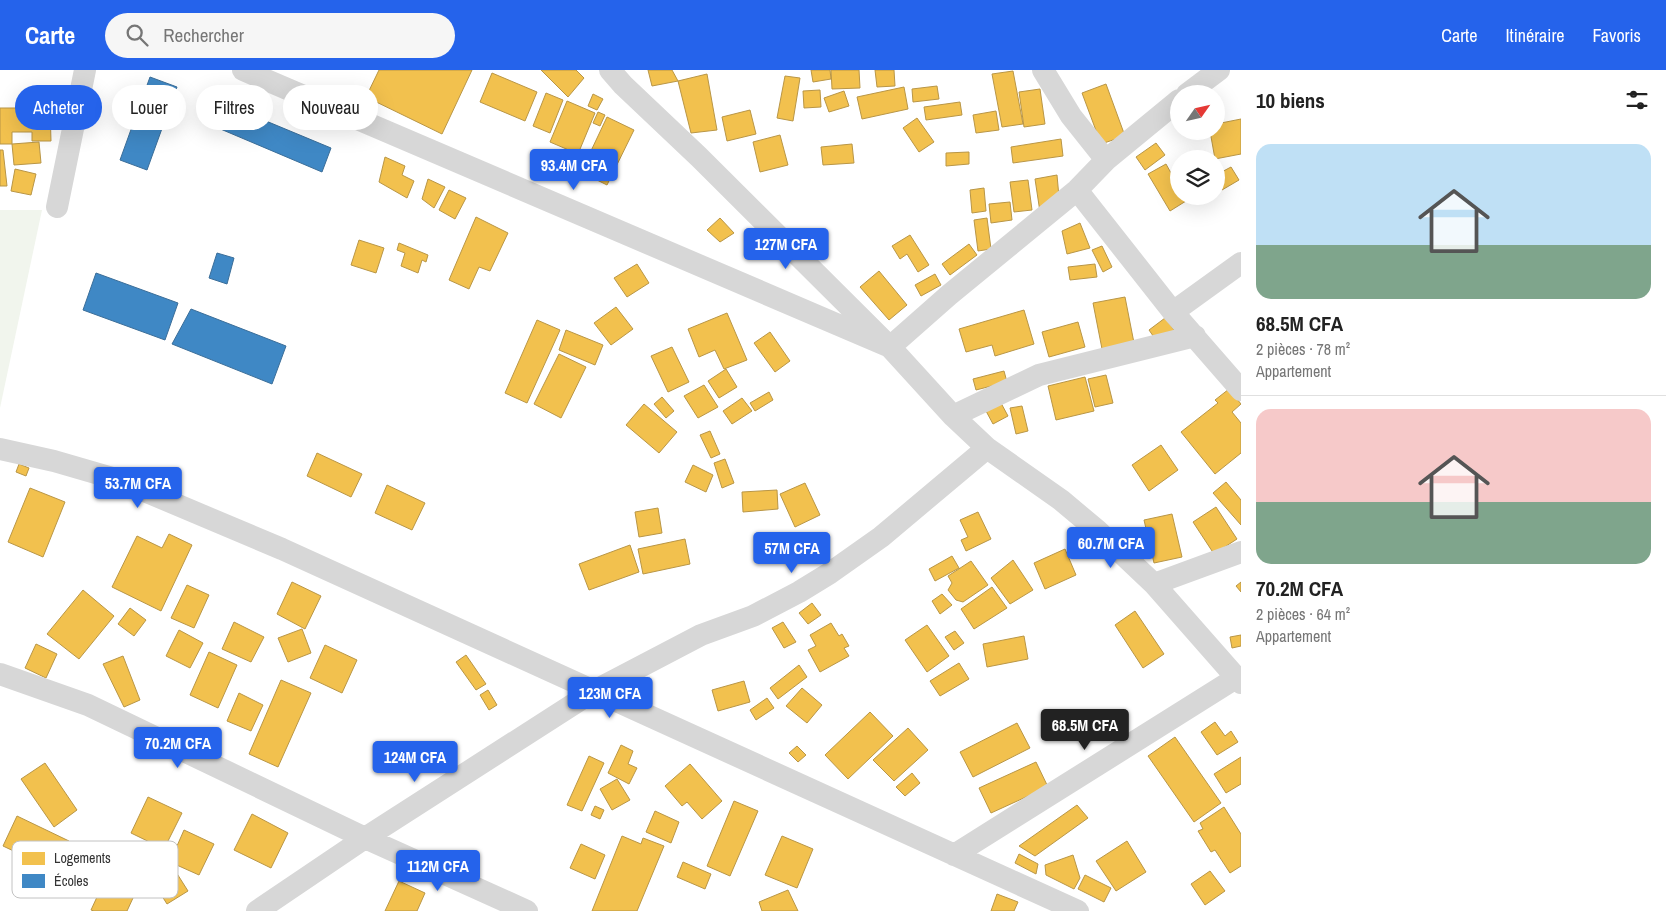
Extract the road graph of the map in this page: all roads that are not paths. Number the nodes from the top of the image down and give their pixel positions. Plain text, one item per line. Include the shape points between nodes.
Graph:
1 (84, 70) edge
2 (243, 70) edge
3 (610, 70) edge
4 (1043, 70) edge
5 (1219, 70) edge
6 (1199, 85) edge
7 (1170, 107) edge
8 (1106, 160) junction
9 (1077, 190) junction
10 (57, 207) dead end
11 (1241, 263) edge
12 (1173, 312) junction
13 (1195, 336) junction
14 (890, 347) junction
15 (1241, 390) edge
16 (953, 416) junction
17 (987, 448) junction
18 (0, 449) edge
19 (1241, 552) edge
20 (1154, 584) junction
21 (0, 674) edge
22 (1238, 680) edge
23 (594, 691) junction
24 (365, 838) junction
25 (954, 855) junction
26 (257, 911) edge
27 (527, 911) edge
28 (1078, 911) edge

1 - 10 street
2 - 14 street
3 - 14 street
4 - 8 street via 1071,116
5 - 6 street
7 - 8 street
8 - 9 street
9 - 12 street
9 - 14 street
11 - 12 street
12 - 13 street
13 - 15 street
13 - 16 street via 1038,375
14 - 16 street
16 - 17 street
17 - 20 street via 1061,500
17 - 23 street via 881,537 799,592 753,616 701,635
18 - 23 street via 116,479 282,549
19 - 20 street
20 - 22 street
21 - 24 street via 88,705
22 - 25 street
23 - 24 street
23 - 25 street
24 - 26 street
24 - 27 street
25 - 28 street

